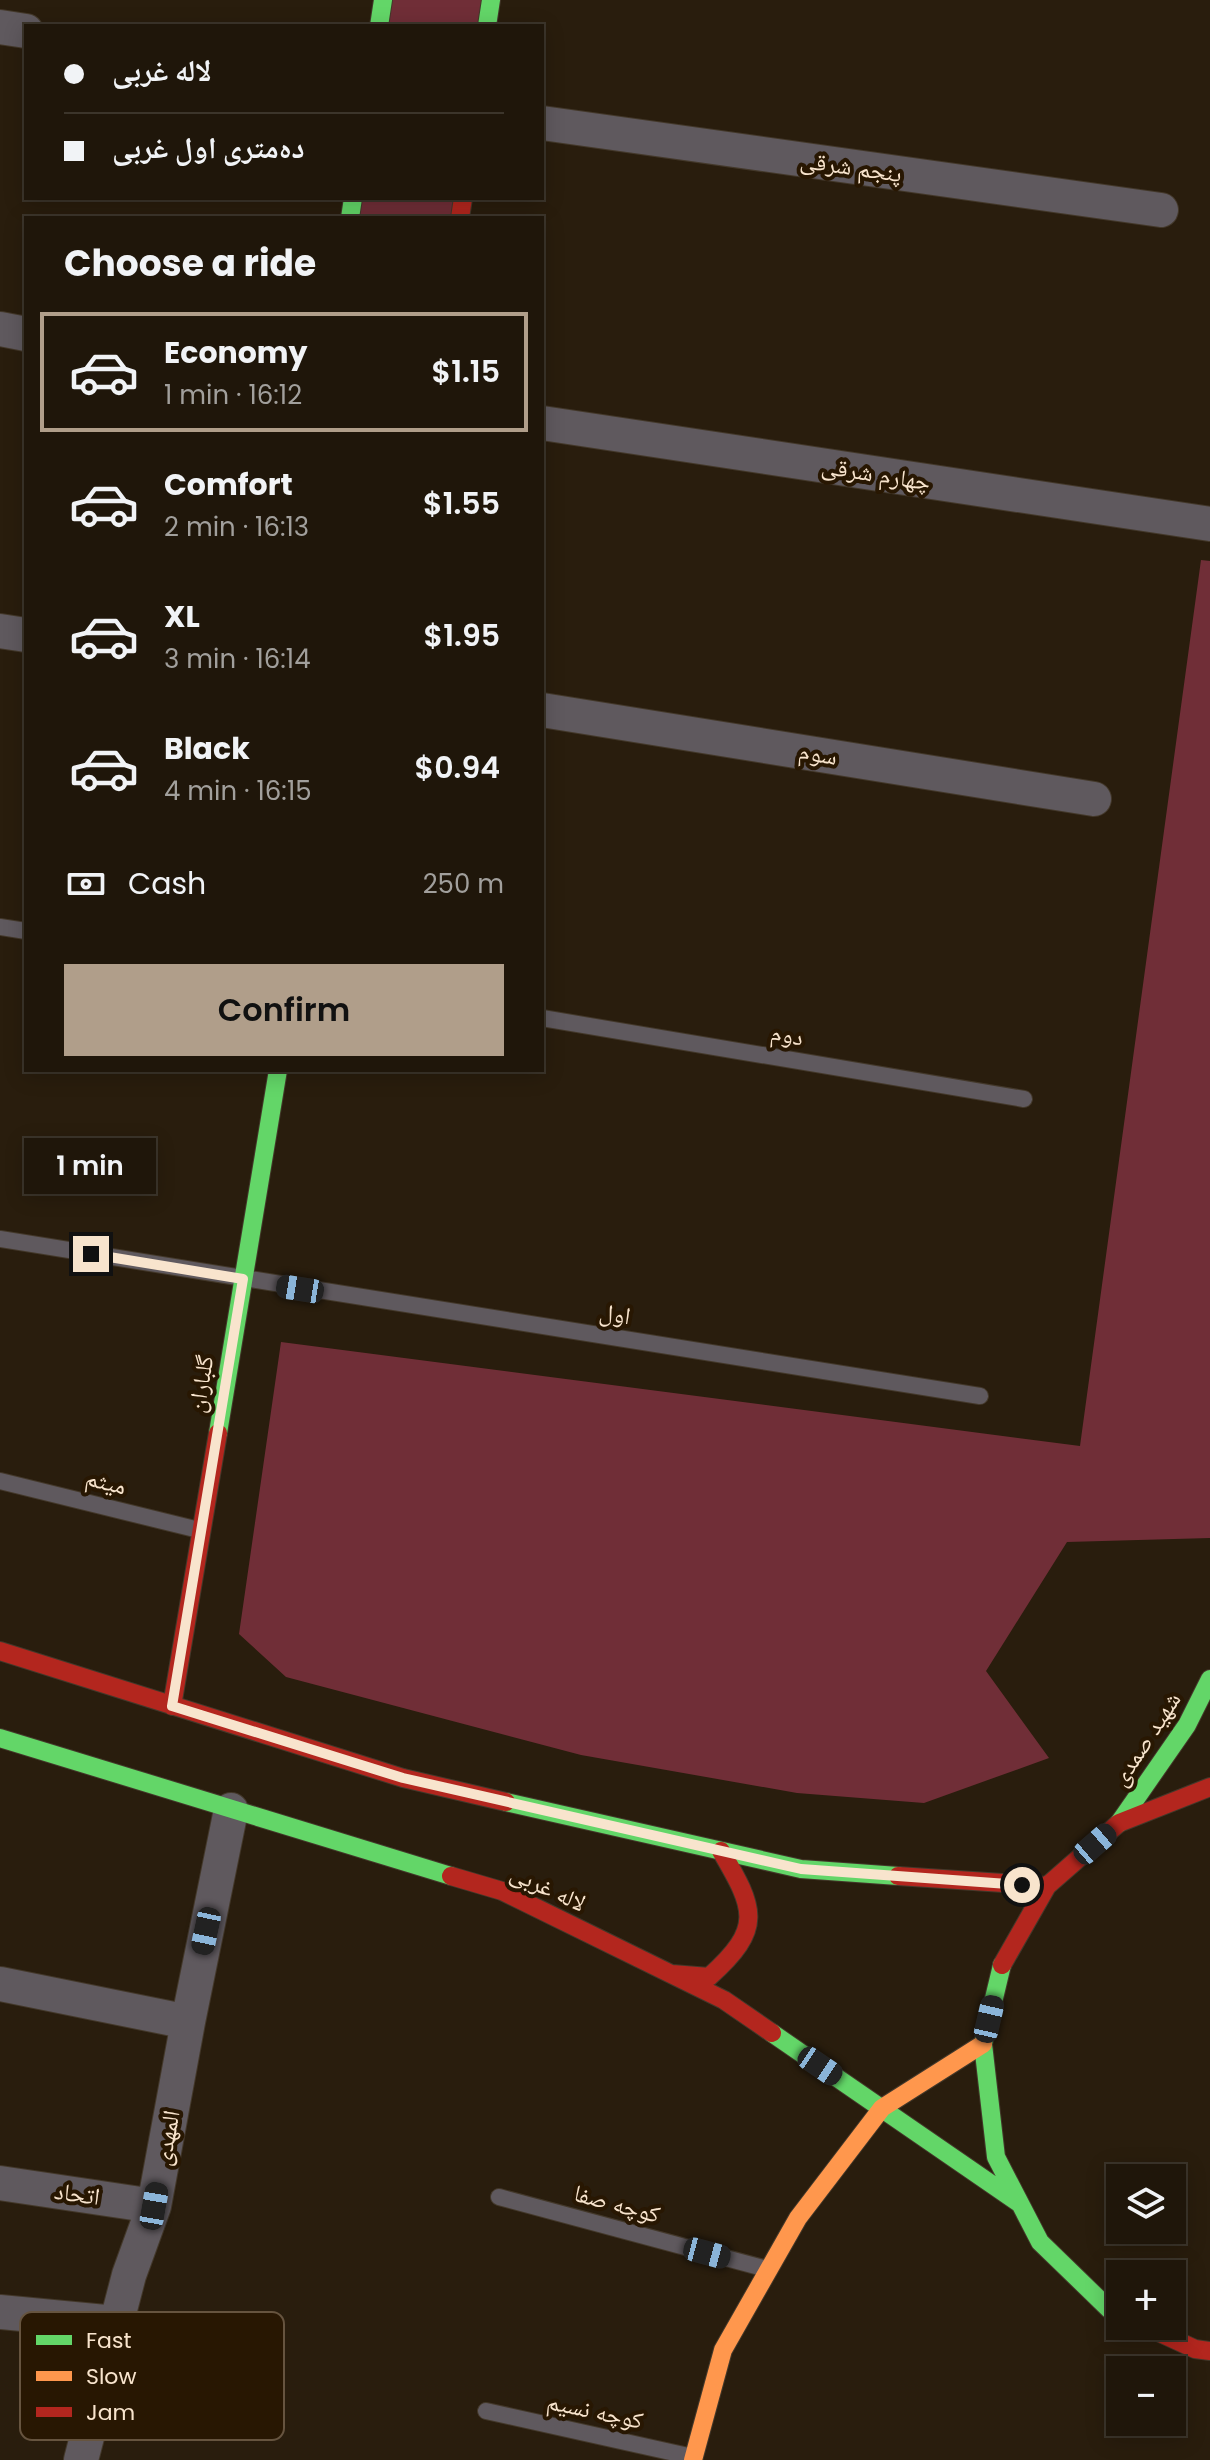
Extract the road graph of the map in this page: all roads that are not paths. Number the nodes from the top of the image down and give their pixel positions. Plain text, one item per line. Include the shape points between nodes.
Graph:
1 (383, 0) edge
2 (491, 0) edge
3 (379, 24) edge
4 (487, 24) edge
5 (0, 27) edge
6 (24, 31) edge
7 (544, 123) edge
8 (1161, 210) dead end
9 (0, 329) edge
10 (24, 334) edge
11 (544, 423) edge
12 (1210, 524) edge
13 (0, 631) edge
14 (24, 635) edge
15 (544, 710) edge
16 (1094, 799) dead end
17 (0, 927) edge
18 (24, 931) edge
19 (544, 1018) edge
20 (278, 1072) edge
21 (1024, 1099) dead end
22 (0, 1239) edge
23 (243, 1279) junction
24 (980, 1396) dead end
25 (0, 1481) edge
26 (201, 1530) junction
27 (0, 1651) edge
28 (1210, 1679) edge
29 (172, 1706) junction
30 (0, 1738) edge
31 (1210, 1787) edge
32 (231, 1810) junction
33 (1119, 1823) junction
34 (721, 1851) junction
35 (1047, 1886) junction
36 (672, 1974) junction
37 (0, 1984) edge
38 (188, 2022) junction
39 (983, 2044) junction
40 (882, 2108) junction
41 (0, 2183) edge
42 (499, 2197) dead end
43 (1019, 2203) junction
44 (154, 2206) junction
45 (769, 2269) junction
46 (1106, 2306) edge
47 (0, 2312) edge
48 (119, 2312) edge
49 (20, 2314) edge
50 (1175, 2340) edge
51 (1210, 2351) edge
52 (486, 2411) dead end
53 (86, 2440) edge
54 (694, 2459) edge
55 (81, 2460) edge

1 - 3 main road
2 - 4 main road
5 - 6 street
7 - 8 street, پنجم شرقی
9 - 10 street
11 - 12 street, چهارم شرقی
13 - 14 street
15 - 16 street, سوم
17 - 18 lane
19 - 21 lane, دوم
20 - 23 main road, گلباران
22 - 23 lane, اول
23 - 24 lane, اول
23 - 26 main road, گلباران
25 - 26 lane, میثم
26 - 29 main road, گلباران
27 - 29 main road
28 - 33 main road, شهید صمدی via 1187,1725
29 - 34 main road via 403,1778
30 - 32 main road, لاله غربی
31 - 33 main road
32 - 36 main road, لاله غربی via 502,1891
32 - 38 street, المهدی
33 - 35 main road
34 - 35 main road via 801,1869
34 - 36 main road via 748,1903 739,1943 709,1977
35 - 39 main road via 1000,1969
36 - 40 main road, لاله غربی via 724,2000
37 - 38 street
38 - 44 street, المهدی
39 - 40 main road
39 - 43 main road via 996,2157
40 - 43 main road, لاله غربی
40 - 45 main road via 798,2218
41 - 44 street, اتحاد
42 - 45 lane, کوچه صفا
43 - 46 main road via 1040,2242
44 - 48 street, المهدی
45 - 54 main road via 723,2350
47 - 49 street
50 - 51 main road
52 - 54 lane, کوچه نسیم
53 - 55 street, المهدی

